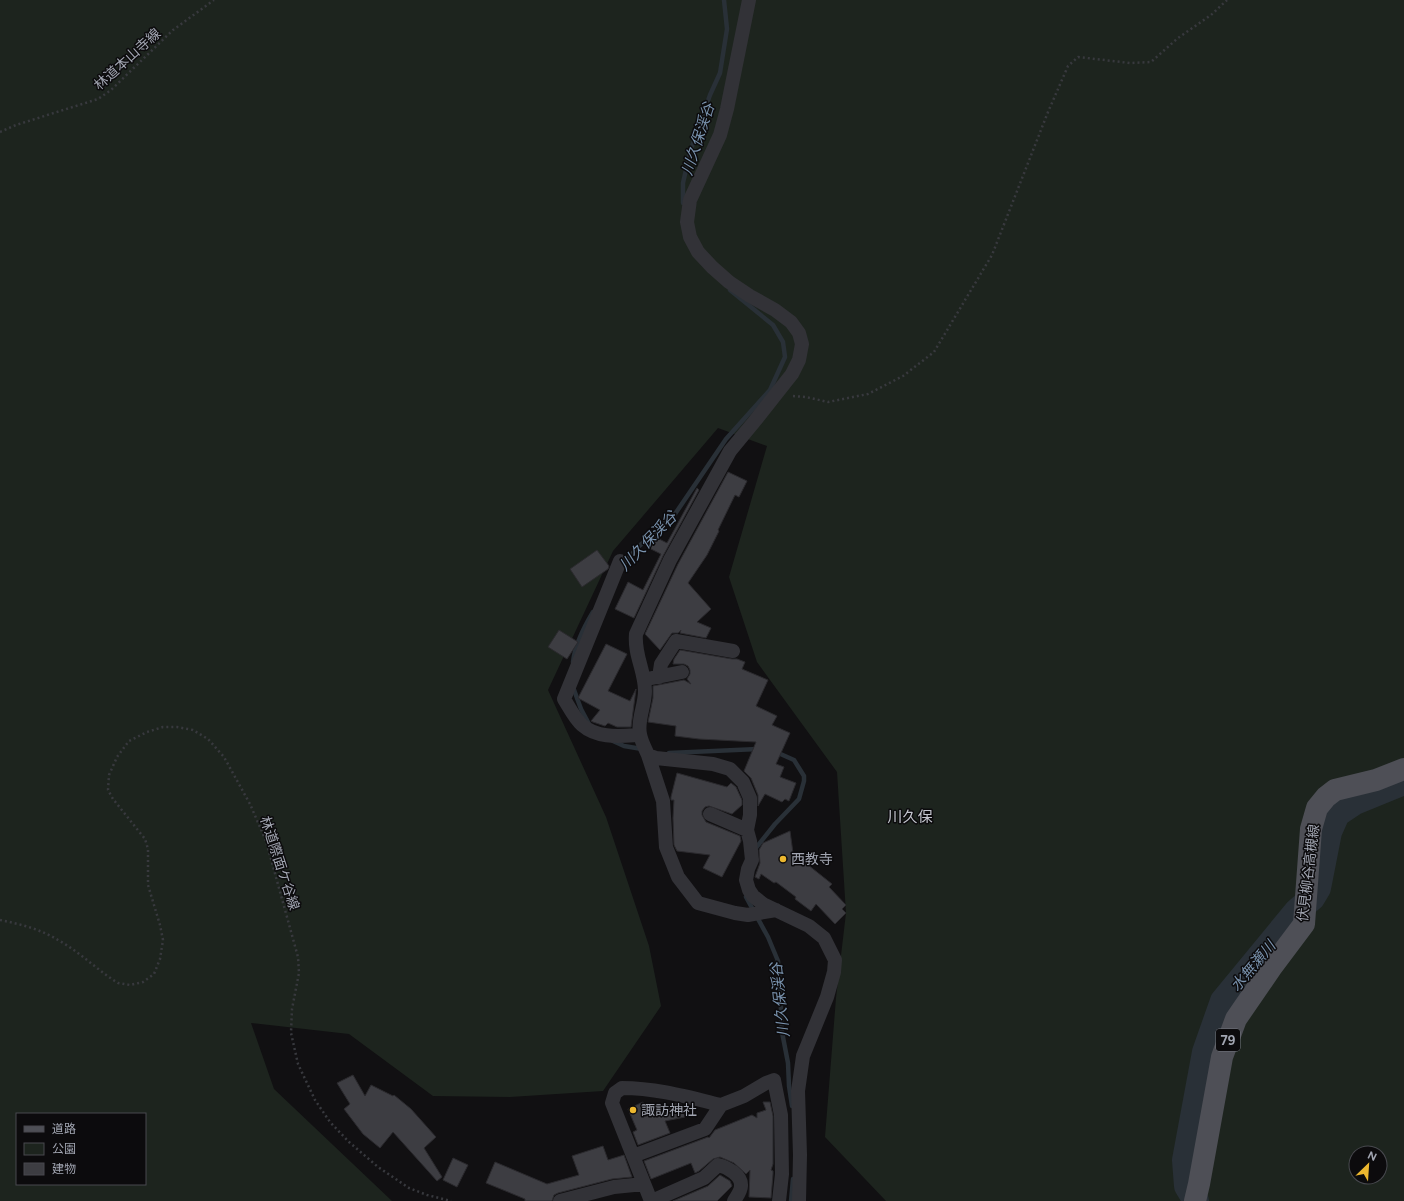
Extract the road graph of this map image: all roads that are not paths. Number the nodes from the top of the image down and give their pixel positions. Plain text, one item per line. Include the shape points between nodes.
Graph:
1 (749, 0) edge
2 (620, 561) dead end
3 (733, 651) dead end
4 (682, 672) dead end
5 (659, 677) junction
6 (644, 680) junction
7 (640, 734) junction
8 (648, 755) junction
9 (1404, 769) edge
10 (710, 814) dead end
11 (747, 830) junction
12 (776, 910) junction
13 (721, 1105) junction
14 (633, 1156) junction
15 (800, 1173) junction
16 (782, 1174) junction
17 (644, 1184) junction
18 (1197, 1193) edge
19 (560, 1201) edge
20 (652, 1201) edge
21 (734, 1201) edge
22 (779, 1201) edge
23 (799, 1201) edge

1 - 6 street via 720,135 690,200 687,222 690,237 698,252 729,282 790,322 799,333 802,344 799,360 792,374 730,451 670,560 636,634 635,645
2 - 7 street via 564,699 581,725 596,734
3 - 5 street via 676,641 661,664
4 - 5 street
5 - 6 street
6 - 7 street
7 - 8 street
8 - 11 street via 713,764 730,769 743,782 750,798
8 - 12 street via 663,801 666,846 678,877 698,903 748,915
9 - 18 main road, 伏見柳谷高槻線 / 79 via 1376,780 1335,790 1317,808 1311,829 1304,924 1236,1018 1222,1057
10 - 11 street
11 - 12 street via 752,860 746,880 749,890 763,904
12 - 15 street via 809,926 824,938 835,960 827,997 803,1056 798,1091
13 - 14 street via 705,1129
13 - 14 street via 669,1092 622,1088 615,1093 612,1103
13 - 16 street via 774,1080 781,1115
14 - 17 street
15 - 16 street
15 - 23 street
16 - 22 street
17 - 19 street via 614,1187
17 - 20 street
20 - 21 street via 704,1178 718,1165 724,1166 739,1177 741,1185

